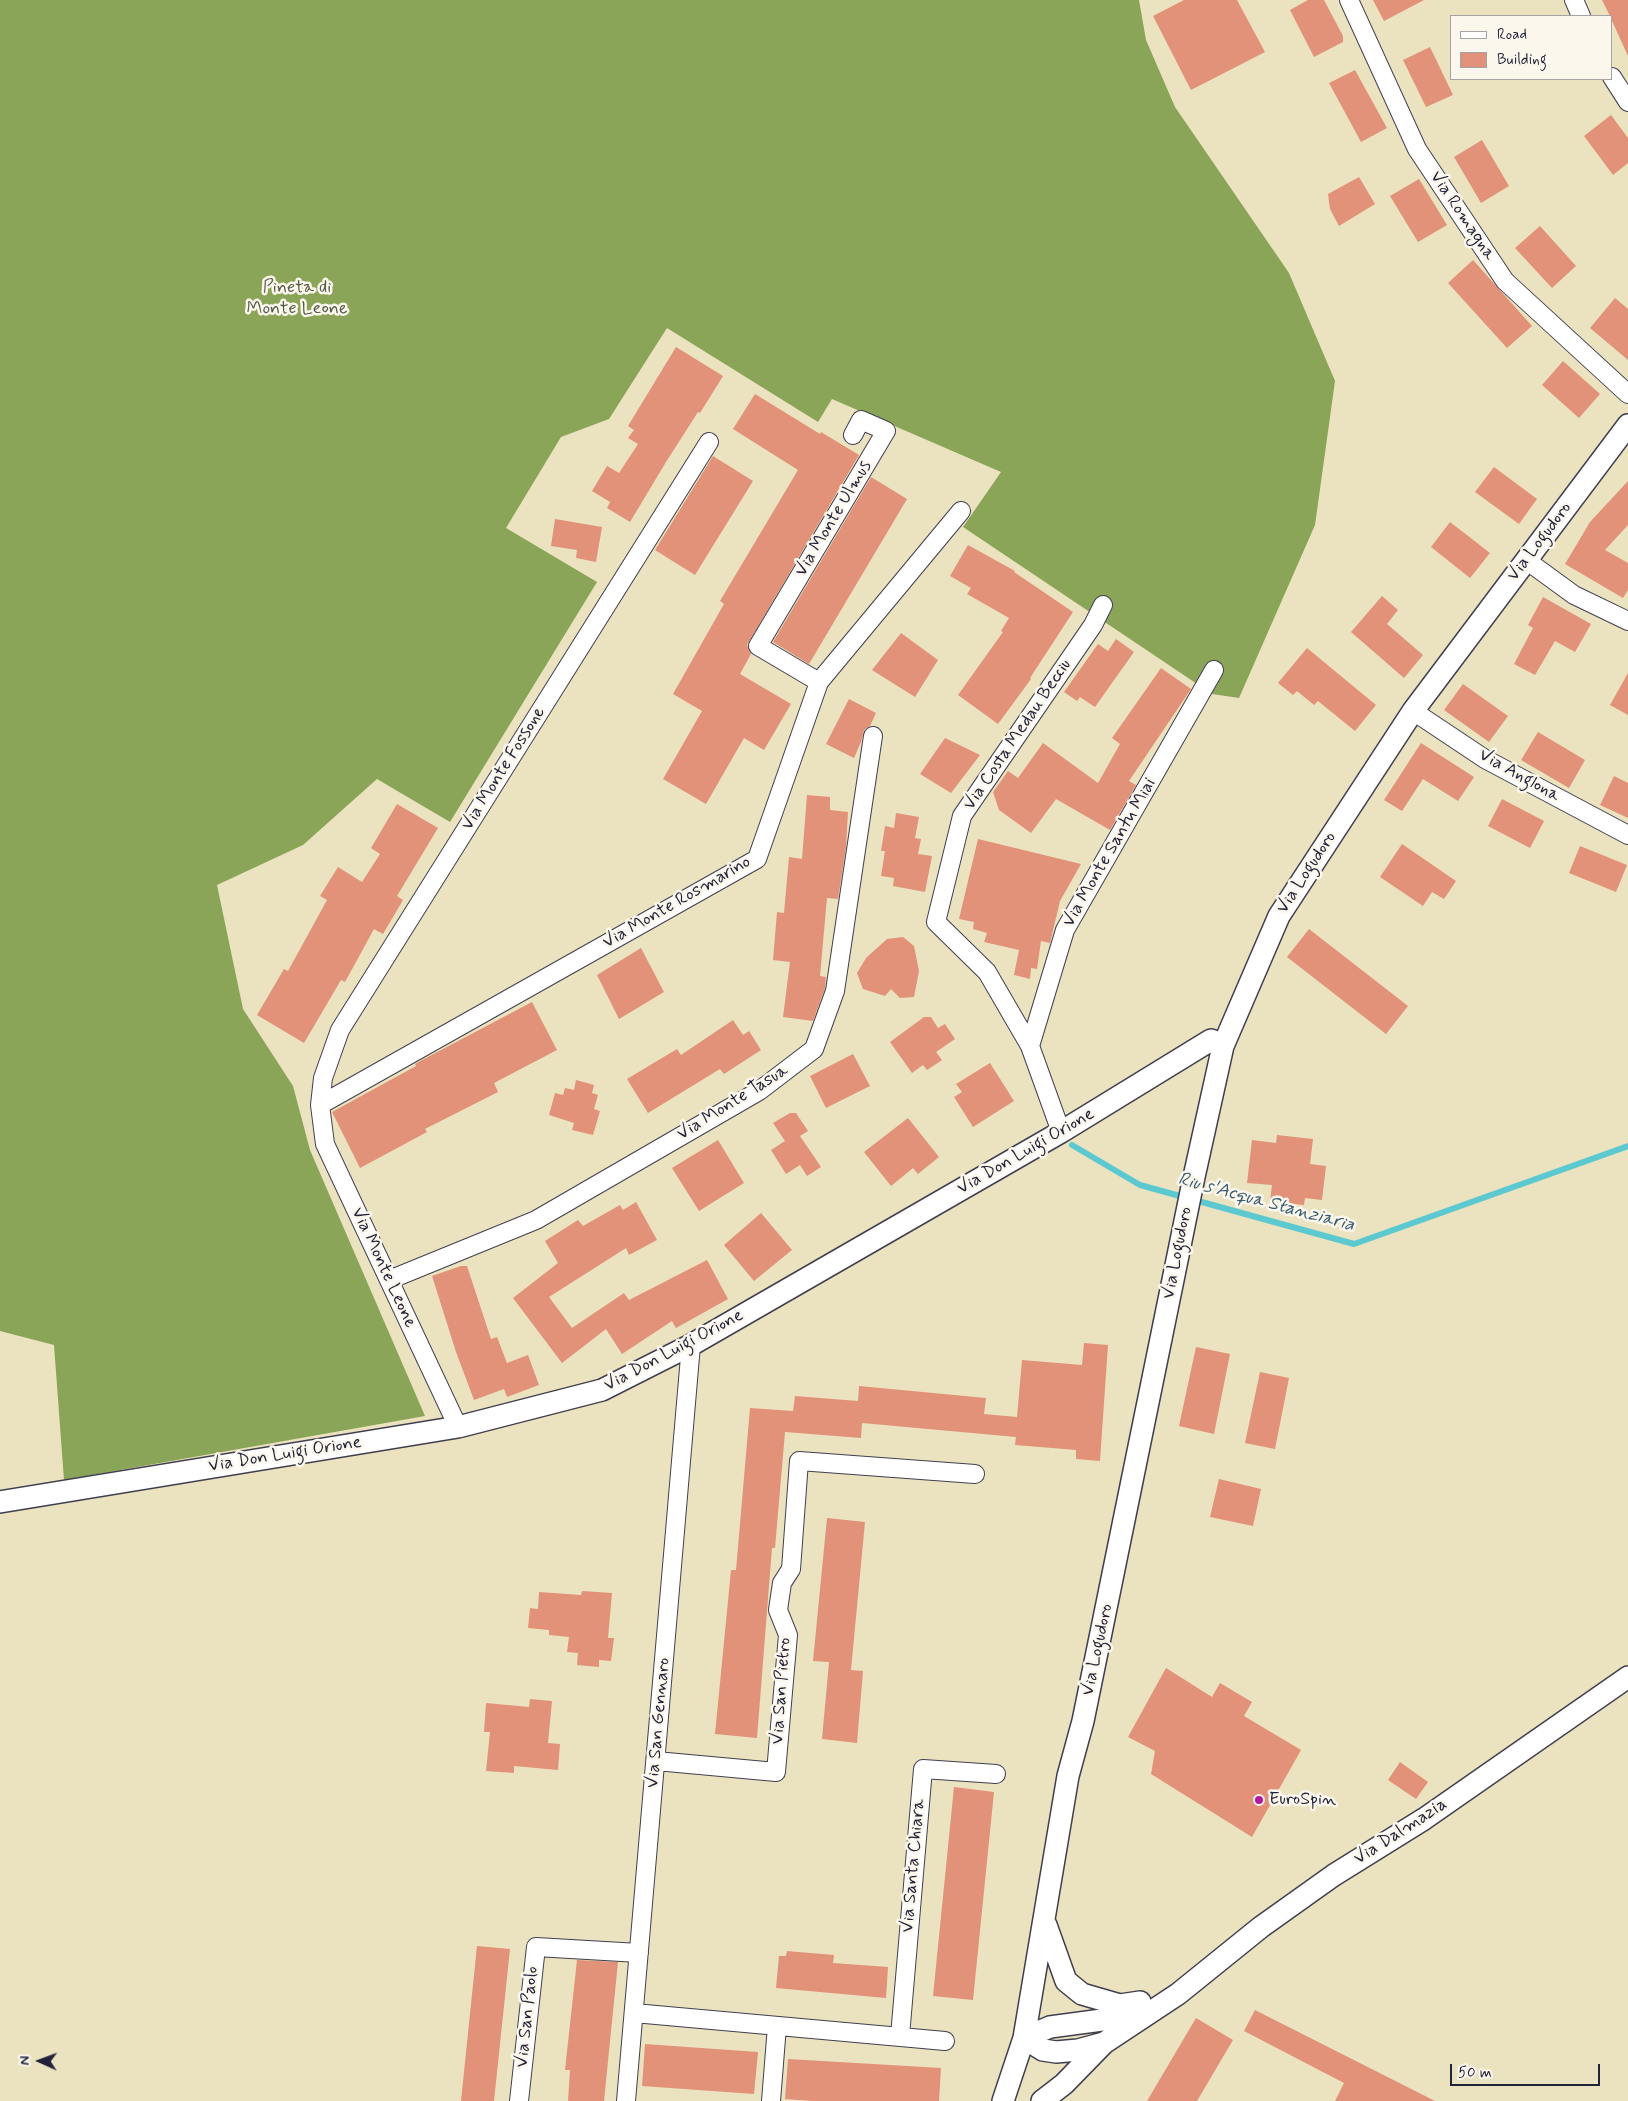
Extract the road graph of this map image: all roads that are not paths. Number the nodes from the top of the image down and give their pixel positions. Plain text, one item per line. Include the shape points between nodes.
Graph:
1 (1349, 0) edge
2 (1574, 0) edge
3 (1581, 15) edge
4 (1613, 79) edge
5 (1628, 102) edge
6 (1628, 394) edge
7 (1628, 425) edge
8 (853, 435) dead end
9 (709, 442) dead end
10 (961, 511) dead end
11 (1526, 560) junction
12 (1103, 605) dead end
13 (1628, 621) edge
14 (1214, 670) dead end
15 (819, 682) junction
16 (1413, 711) junction
17 (873, 736) dead end
18 (1628, 835) edge
19 (1030, 1046) junction
20 (1223, 1046) junction
21 (320, 1105) junction
22 (1061, 1132) junction
23 (389, 1280) junction
24 (691, 1345) junction
25 (458, 1427) junction
26 (975, 1474) dead end
27 (0, 1502) edge
28 (1628, 1677) edge
29 (656, 1761) junction
30 (996, 1774) dead end
31 (1045, 1922) junction
32 (639, 1953) junction
33 (1178, 1994) junction
34 (1145, 2001) junction
35 (634, 2013) junction
36 (777, 2026) junction
37 (900, 2036) junction
38 (1024, 2038) junction
39 (945, 2041) dead end
40 (1104, 2043) junction
41 (519, 2101) edge
42 (626, 2101) edge
43 (771, 2101) edge
44 (1003, 2101) edge
45 (1042, 2101) edge

1 - 6 street, Via Romagna via 1417,150 1505,280
2 - 3 street
4 - 5 street
7 - 11 street, Via Logudoro
8 - 15 street, Via Monte Ulmus via 861,420 886,431 758,646
9 - 21 street, Via Monte Fossone via 340,1030 323,1078
10 - 15 street, Via Monte Rosmarino
11 - 13 street via 1574,595
11 - 16 street, Via Logudoro
12 - 19 street, Via Costa Medau Becciu via 1093,625 962,816 936,922 987,972
14 - 19 street, Via Monte Santu Miai via 1066,930
15 - 21 street, Via Monte Rosmarino via 757,859
16 - 18 street, Via Anglona via 1485,759
16 - 20 street, Via Logudoro via 1279,916
17 - 23 street, Via Monte Tasua via 835,991 814,1049 759,1090 536,1220
19 - 22 street, Via Costa Medau Becciu
20 - 22 street, Via Don Luigi Orione via 1211,1040
20 - 31 street, Via Logudoro via 1083,1722 1068,1776
21 - 23 street, Via Monte Leone via 325,1144
22 - 24 street, Via Don Luigi Orione
23 - 25 street, Via Monte Leone
24 - 25 street, Via Don Luigi Orione via 602,1390
24 - 29 street, Via San Gennaro
25 - 27 street, Via Don Luigi Orione
26 - 29 street, Via San Pietro via 799,1461 791,1569 782,1583 778,1610 788,1636 776,1772
28 - 33 street, Via Dalmazia via 1424,1819 1334,1875 1261,1927
29 - 32 street, Via San Gennaro
30 - 37 street, Via Santa Chiara via 922,1769
31 - 34 street, Via Dalmazia via 1066,1981 1082,1994 1120,2005
31 - 38 street, Via Logudoro
32 - 35 street, Via San Gennaro
32 - 41 street, Via San Paolo via 536,1947
33 - 34 street, Via Dalmazia
33 - 40 street, Via Dalmazia
34 - 38 street, Via Dalmazia via 1117,2018 1050,2028
35 - 36 street
35 - 42 street, Via San Gennaro
36 - 37 street
36 - 43 street
37 - 39 street
38 - 40 street, Via Dalmazia via 1043,2050 1056,2052
38 - 44 street, Via Logudoro
40 - 45 street, Via Dalmazia via 1064,2084

